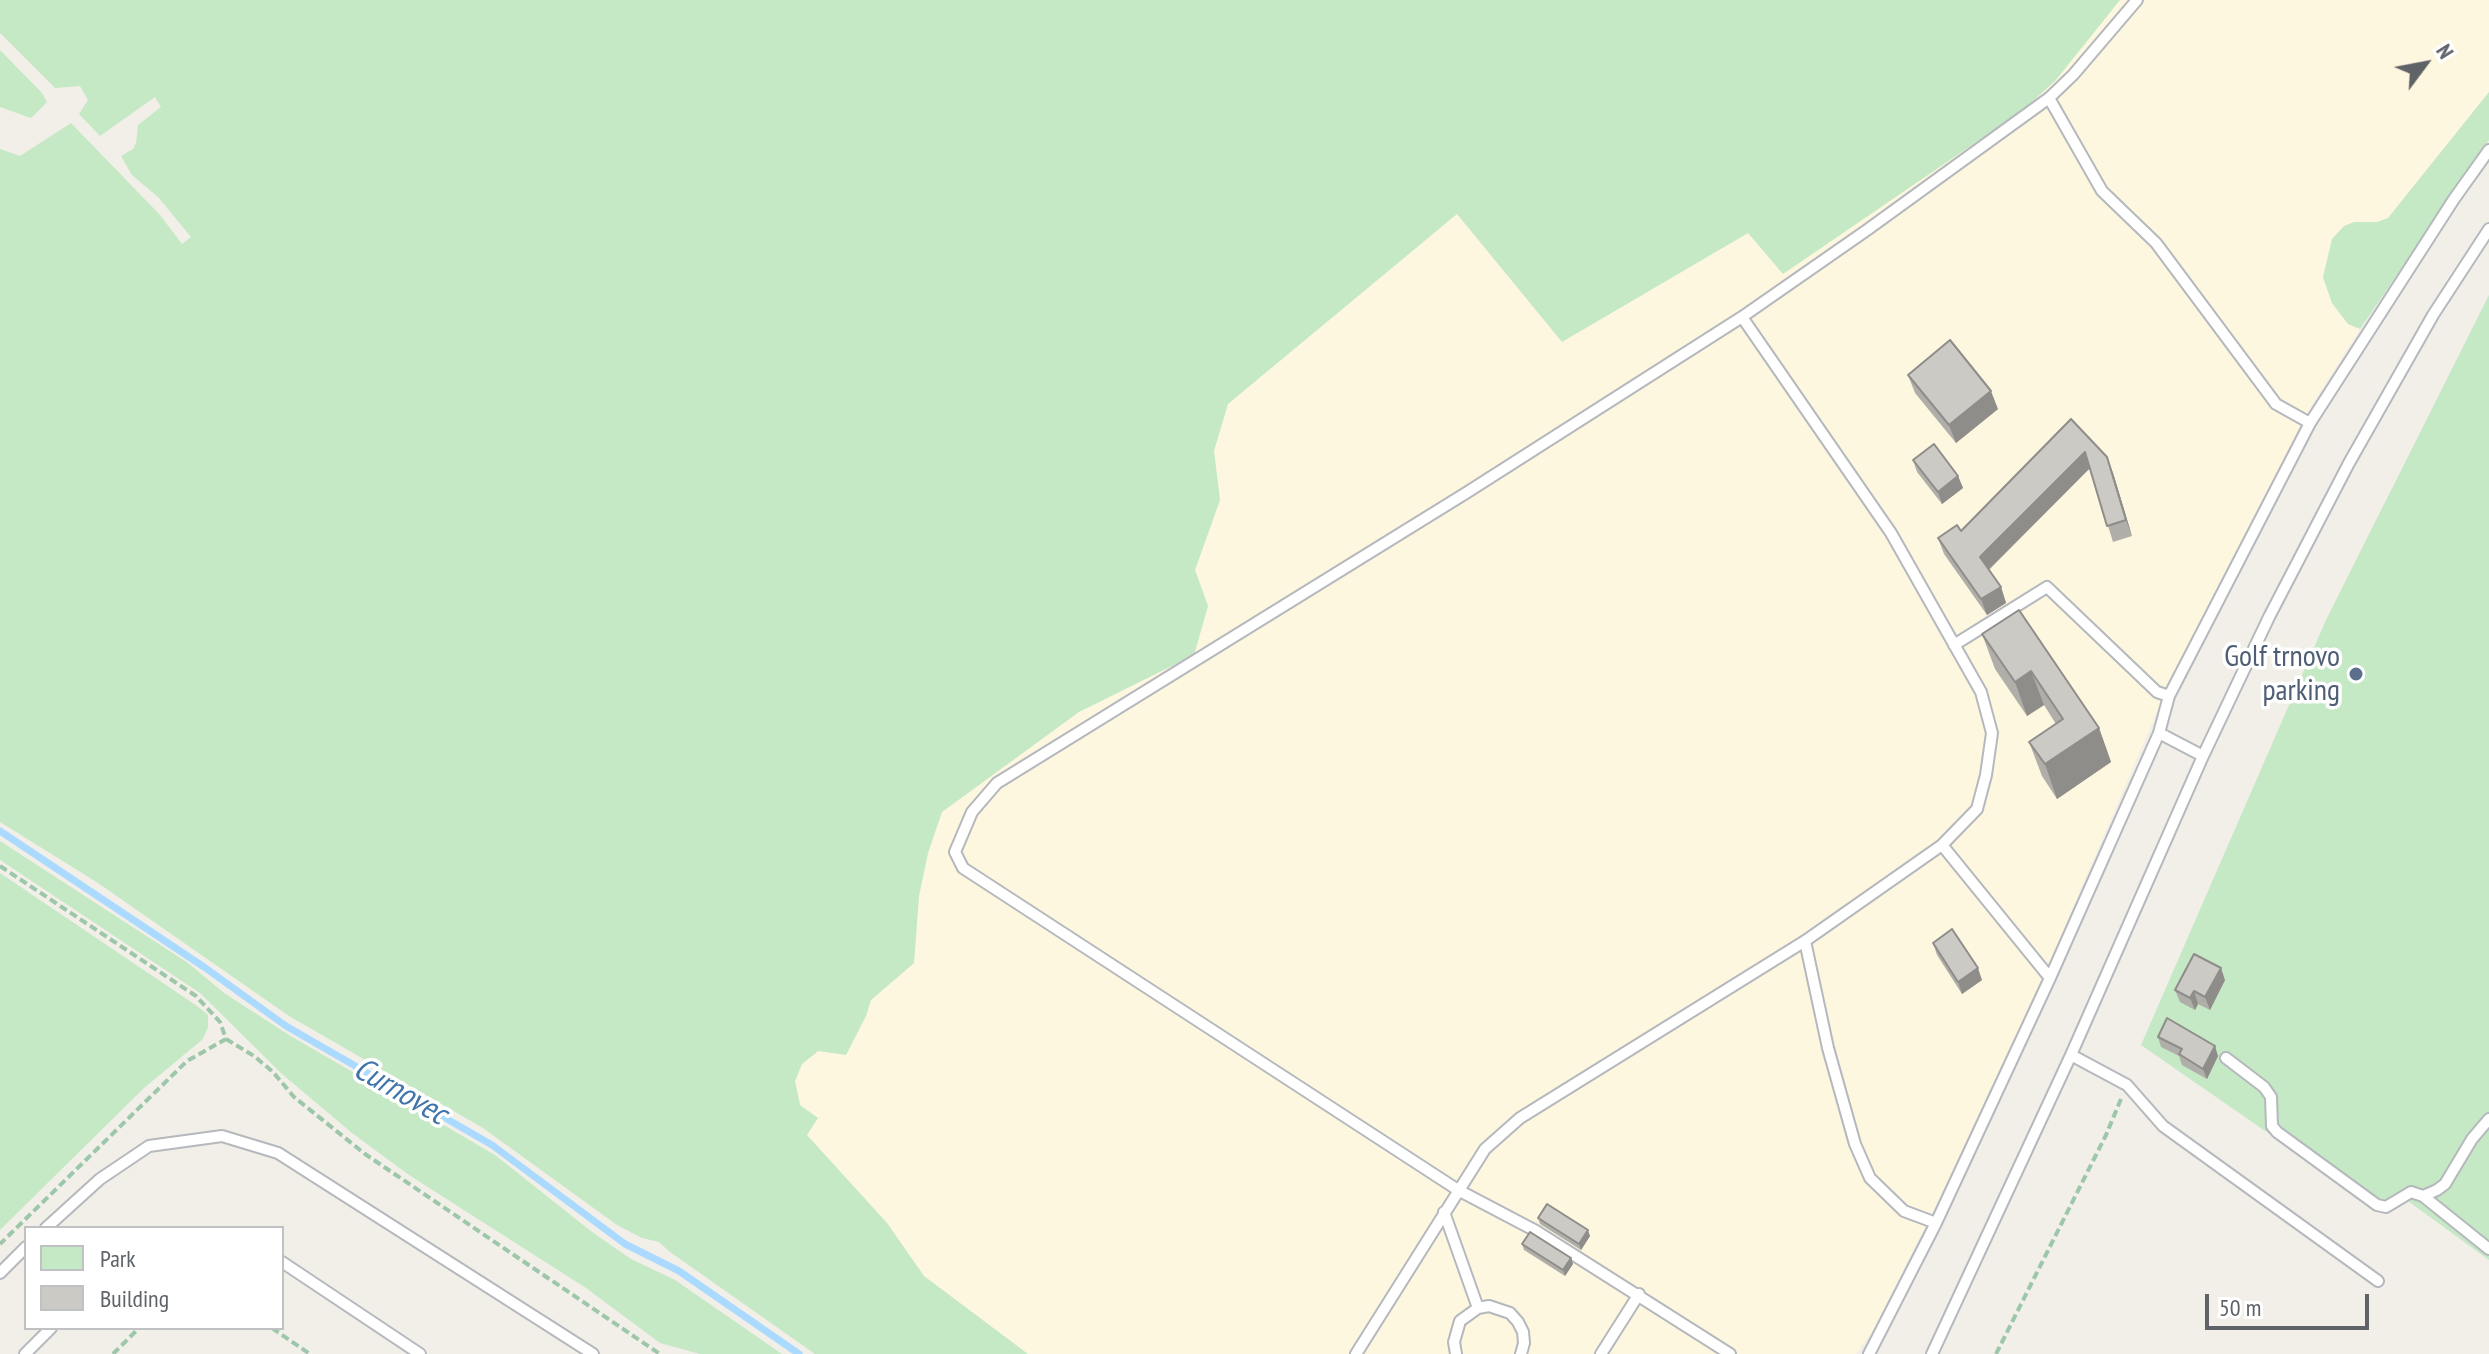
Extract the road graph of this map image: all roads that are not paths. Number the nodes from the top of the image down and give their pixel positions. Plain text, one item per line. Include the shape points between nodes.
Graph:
1 (2137, 0) edge
2 (2049, 98) junction
3 (2489, 150) edge
4 (2489, 229) edge
5 (1742, 317) junction
6 (2310, 423) junction
7 (1954, 645) junction
8 (2169, 696) junction
9 (2159, 733) junction
10 (2203, 756) junction
11 (1942, 845) junction
12 (1805, 941) junction
13 (2050, 978) junction
14 (2071, 1055) junction
15 (2226, 1058) dead end
16 (2489, 1119) edge
17 (1458, 1190) junction
18 (2423, 1196) junction
19 (1444, 1212) junction
20 (1936, 1223) junction
21 (48, 1226) edge
22 (24, 1249) edge
23 (2489, 1249) edge
24 (284, 1263) edge
25 (0, 1273) edge
26 (2378, 1281) dead end
27 (1639, 1294) junction
28 (1478, 1308) junction
29 (49, 1330) edge
30 (25, 1354) edge
31 (420, 1354) edge
32 (593, 1354) edge
33 (1356, 1354) edge
34 (1456, 1354) edge
35 (1521, 1354) edge
36 (1601, 1354) edge
37 (1730, 1354) edge
38 (1869, 1354) edge
39 (1932, 1354) edge

1 - 2 lane
2 - 5 lane
2 - 6 lane via 2102,191 2156,243 2276,404
3 - 6 lane
4 - 10 lane via 2349,463
5 - 7 lane via 1891,533
5 - 17 lane via 997,783 972,812 955,852 963,868
6 - 8 lane
7 - 8 lane via 2047,587 2157,692
7 - 11 lane via 1981,692 1992,733 1977,809
8 - 9 lane
9 - 10 lane
9 - 13 lane
10 - 14 lane
11 - 12 lane
11 - 13 lane
12 - 17 lane via 1520,1118 1485,1149
12 - 20 lane via 1828,1048 1870,1178 1904,1211
13 - 20 lane
14 - 26 lane via 2127,1085 2163,1126
14 - 39 lane
15 - 18 lane via 2271,1097 2277,1132 2377,1205 2386,1207 2411,1192
16 - 18 lane via 2445,1184
17 - 19 lane
17 - 27 lane
18 - 23 lane
19 - 28 lane
19 - 33 lane
20 - 38 lane
21 - 32 lane via 100,1179 149,1146 222,1136 278,1153
22 - 25 lane
24 - 31 lane
27 - 36 lane
27 - 37 lane
28 - 34 lane via 1460,1321
28 - 35 lane via 1510,1313 1523,1332
29 - 30 lane

